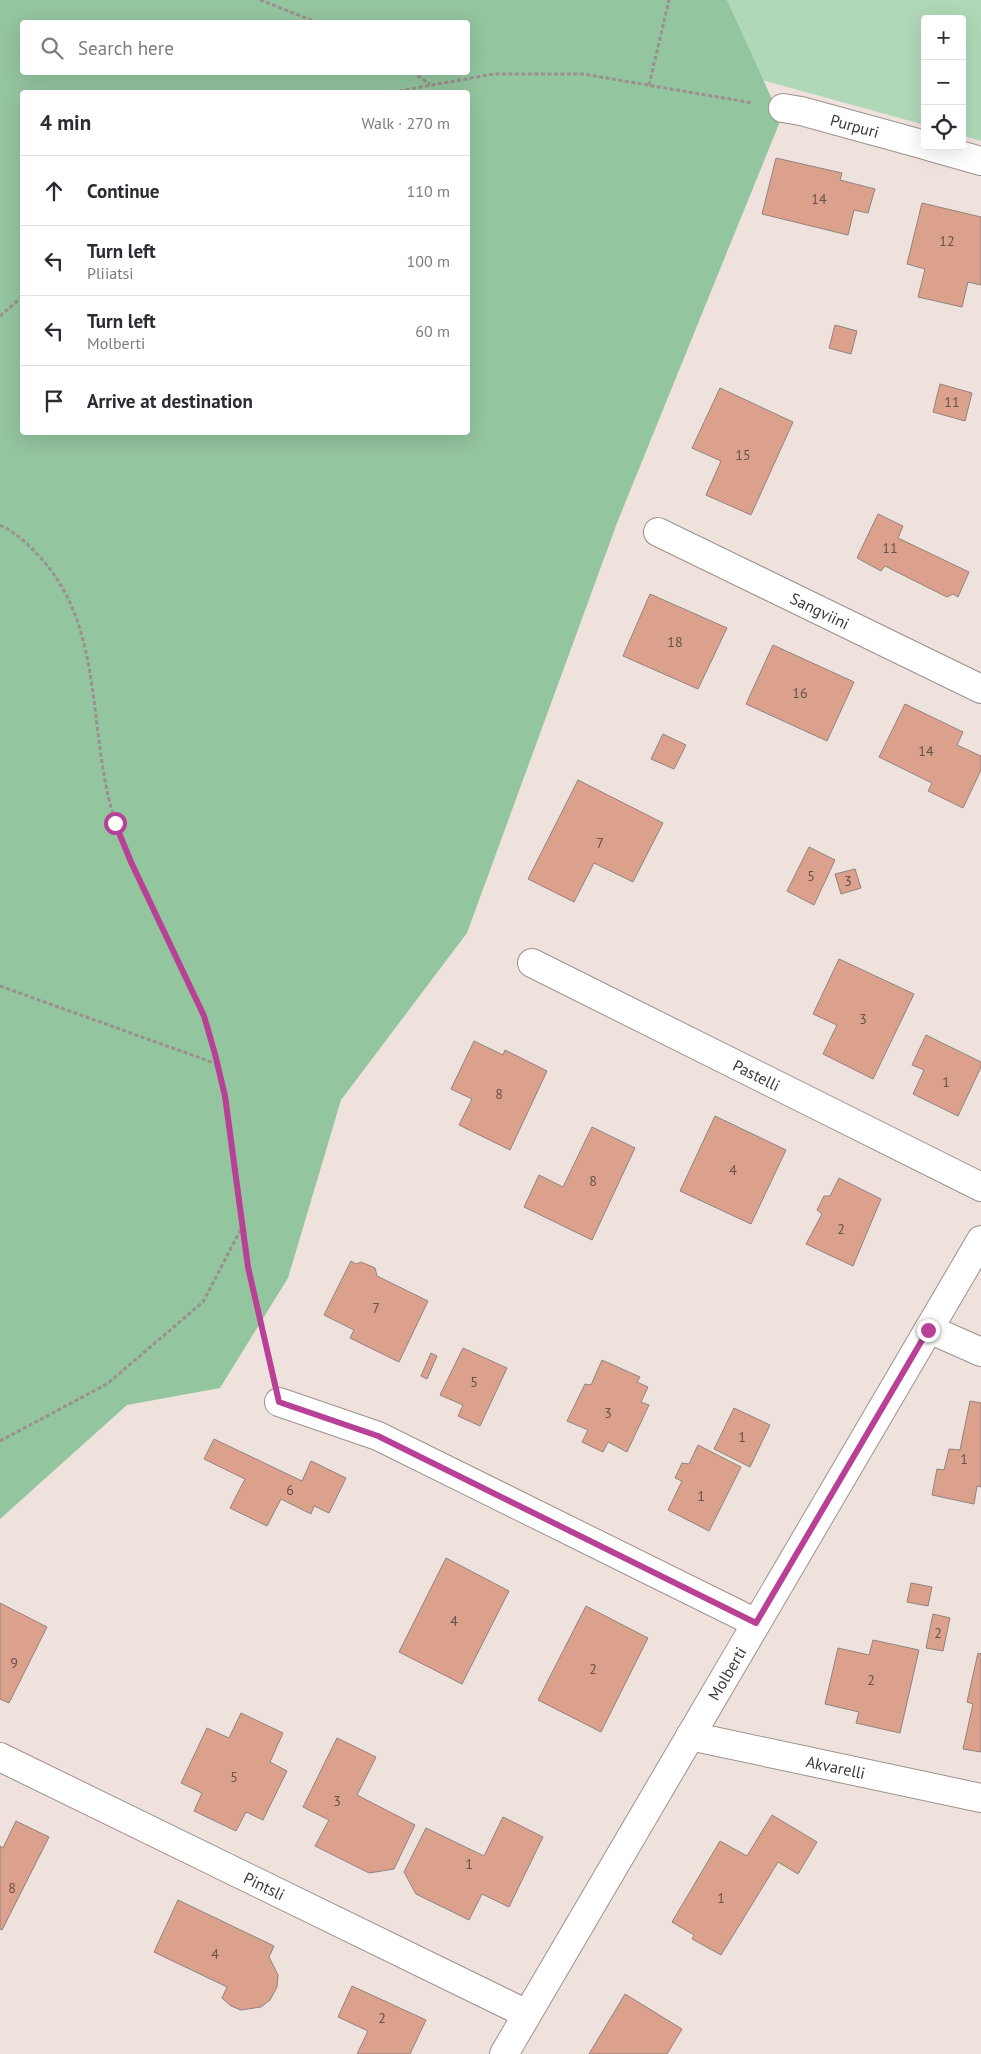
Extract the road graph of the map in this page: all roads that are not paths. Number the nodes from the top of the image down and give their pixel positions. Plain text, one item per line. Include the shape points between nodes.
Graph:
1 (783, 108) road end
2 (921, 145) edge
3 (941, 150) edge
4 (981, 161) edge
5 (658, 532) dead end
6 (981, 689) edge
7 (532, 963) dead end
8 (981, 1187) edge
9 (981, 1240) edge
10 (928, 1330) junction
11 (981, 1352) edge
12 (279, 1402) road end
13 (756, 1623) junction
14 (690, 1736) junction
15 (0, 1757) edge
16 (981, 1798) edge
17 (527, 2014) junction
18 (504, 2054) edge

1 - 2 street, Purpuri
3 - 4 street, Purpuri
5 - 6 street, Sangviini
7 - 8 street, Pastelli
9 - 10 street, Molberti
10 - 11 street
10 - 13 street, Molberti
12 - 13 street via 378,1436
13 - 14 street, Molberti
14 - 16 street, Akvarelli
14 - 17 street, Molberti
15 - 17 street, Pintsli
17 - 18 street, Molberti

